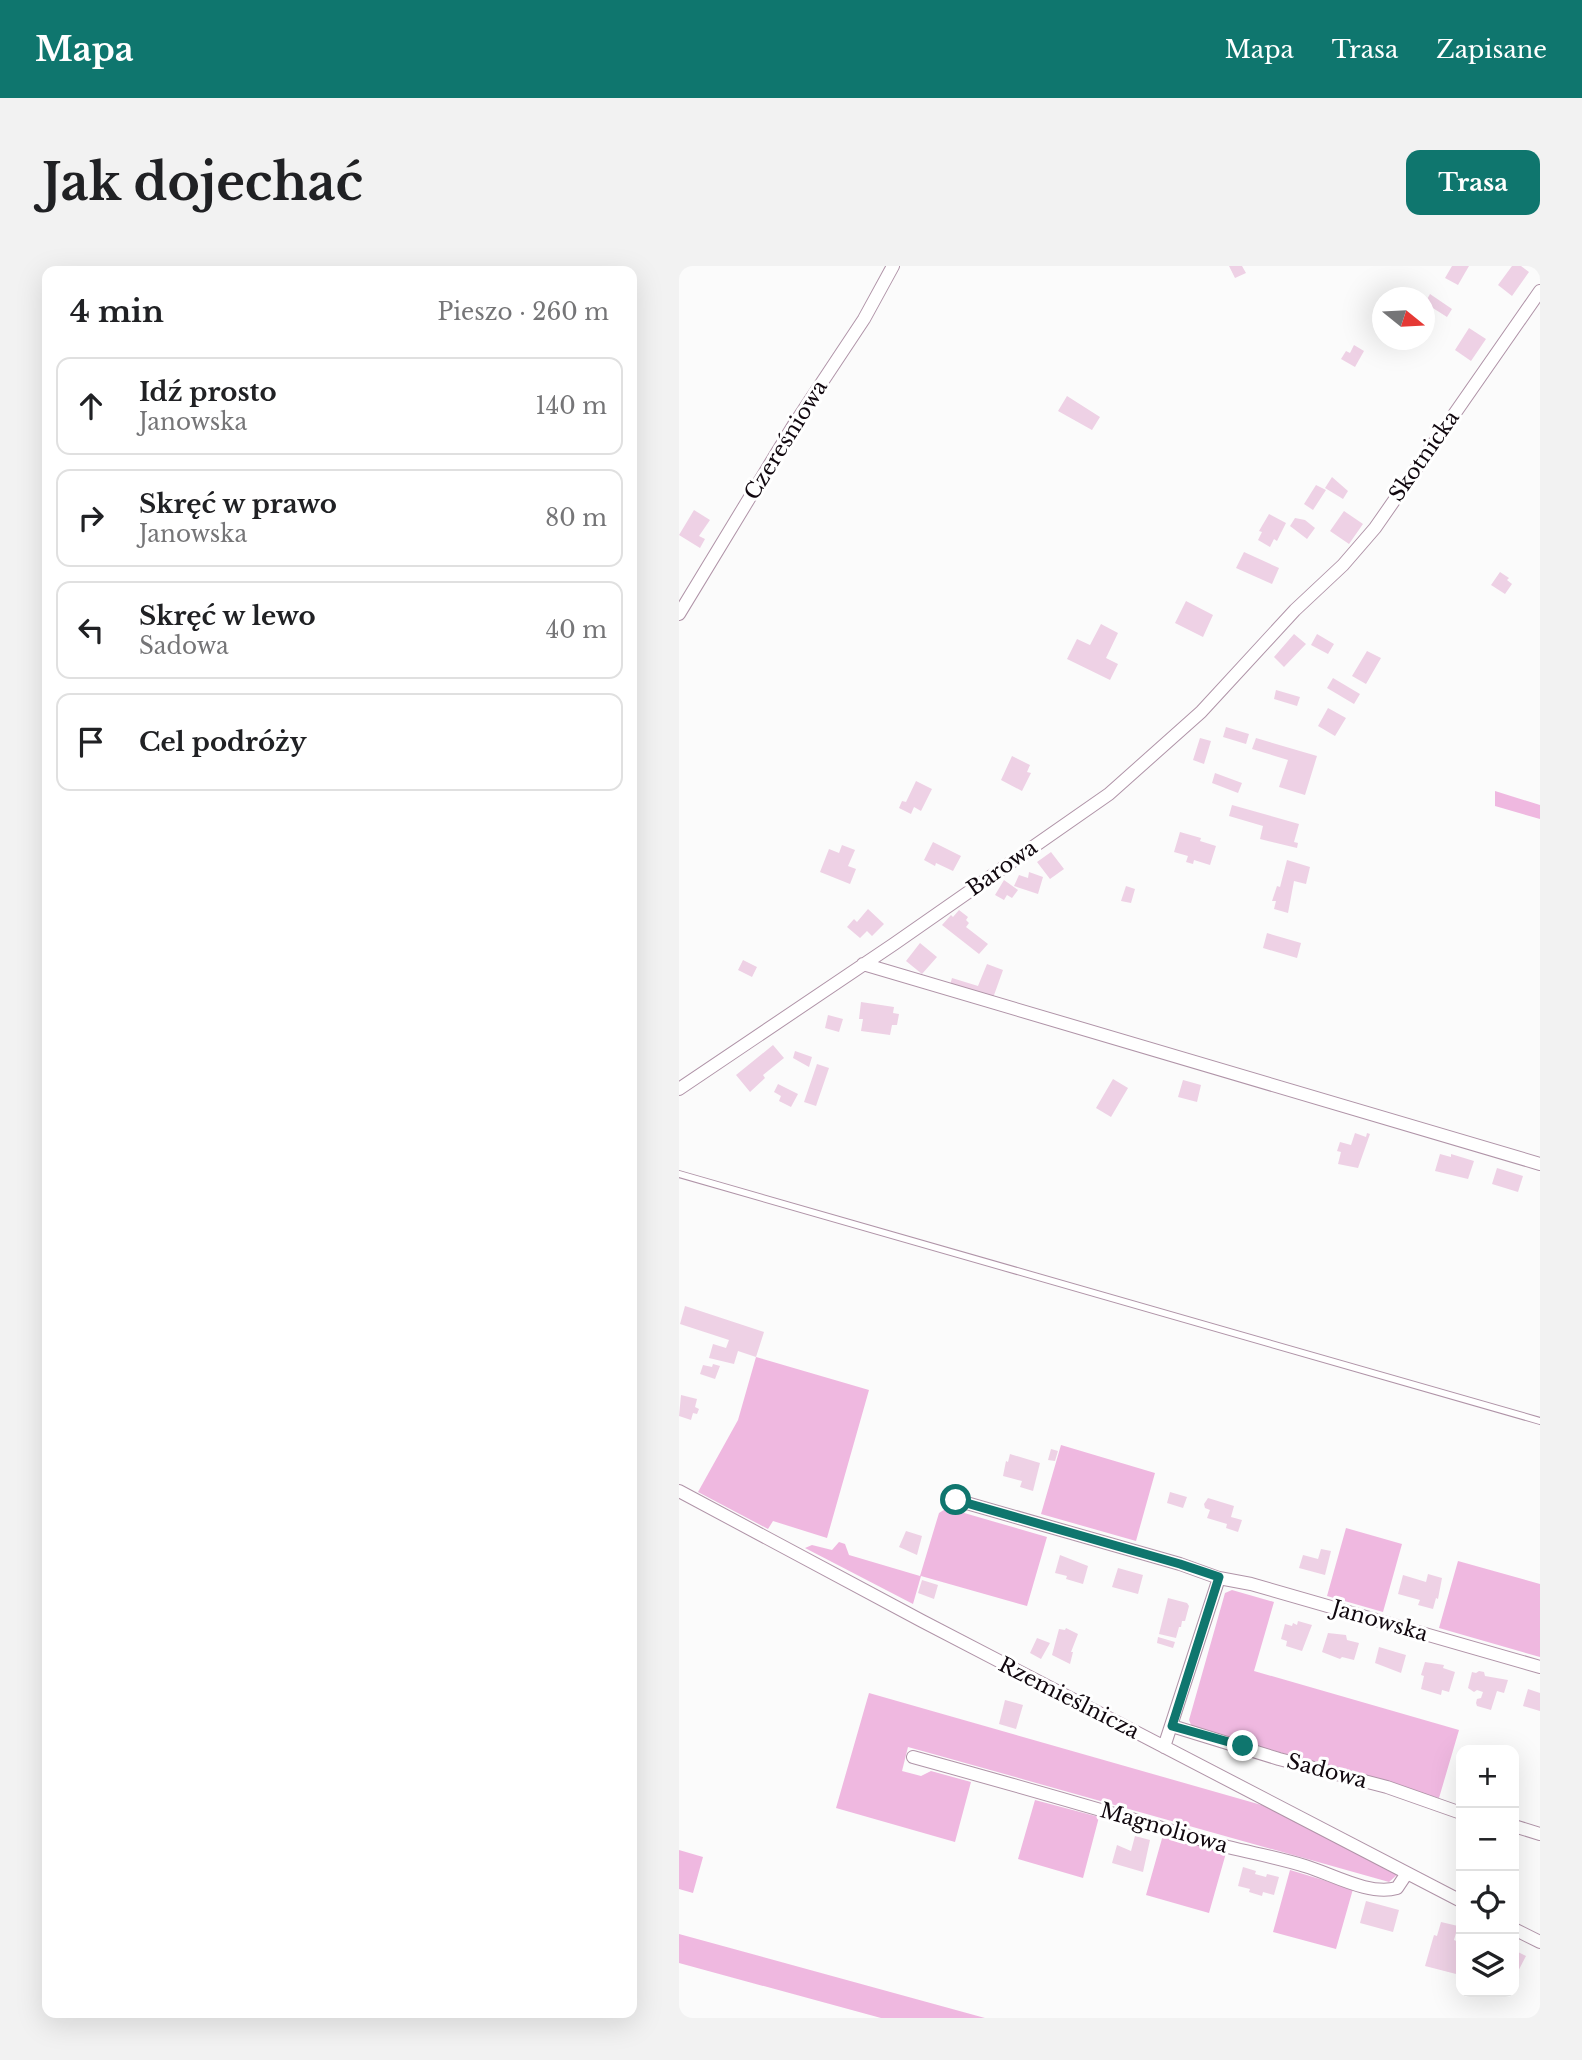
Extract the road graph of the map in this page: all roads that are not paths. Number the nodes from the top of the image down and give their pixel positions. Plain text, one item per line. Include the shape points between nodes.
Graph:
1 (893, 266) edge
2 (1540, 291) edge
3 (1295, 610) joint
4 (679, 614) edge
5 (863, 964) junction
6 (679, 1089) edge
7 (1540, 1164) edge
8 (679, 1174) edge
9 (1540, 1421) edge
10 (679, 1491) edge
11 (956, 1500) dead end
12 (1219, 1577) junction
13 (1540, 1667) edge
14 (1172, 1726) junction
15 (1164, 1747) junction
16 (913, 1757) dead end
17 (1456, 1811) edge
18 (1519, 1828) edge
19 (1540, 1834) edge
20 (1407, 1873) junction
21 (1456, 1898) edge
22 (1519, 1932) edge
23 (1540, 1942) edge

1 - 4 street, Czereśniowa
2 - 3 street, Skotnicka via 1375,528
3 - 5 street, Barowa via 1201,712 1109,793
5 - 6 street, Barowa
5 - 7 street
8 - 9 lane
10 - 15 street, Rzemieślnicza
11 - 12 street, Janowska
12 - 13 street, Janowska
12 - 14 street
14 - 15 street
14 - 17 street, Sadowa
15 - 20 street, Rzemieślnicza
16 - 20 street, Magnoliowa via 1386,1891 1397,1888
18 - 19 street
20 - 21 street, Rzemieślnicza
22 - 23 street

